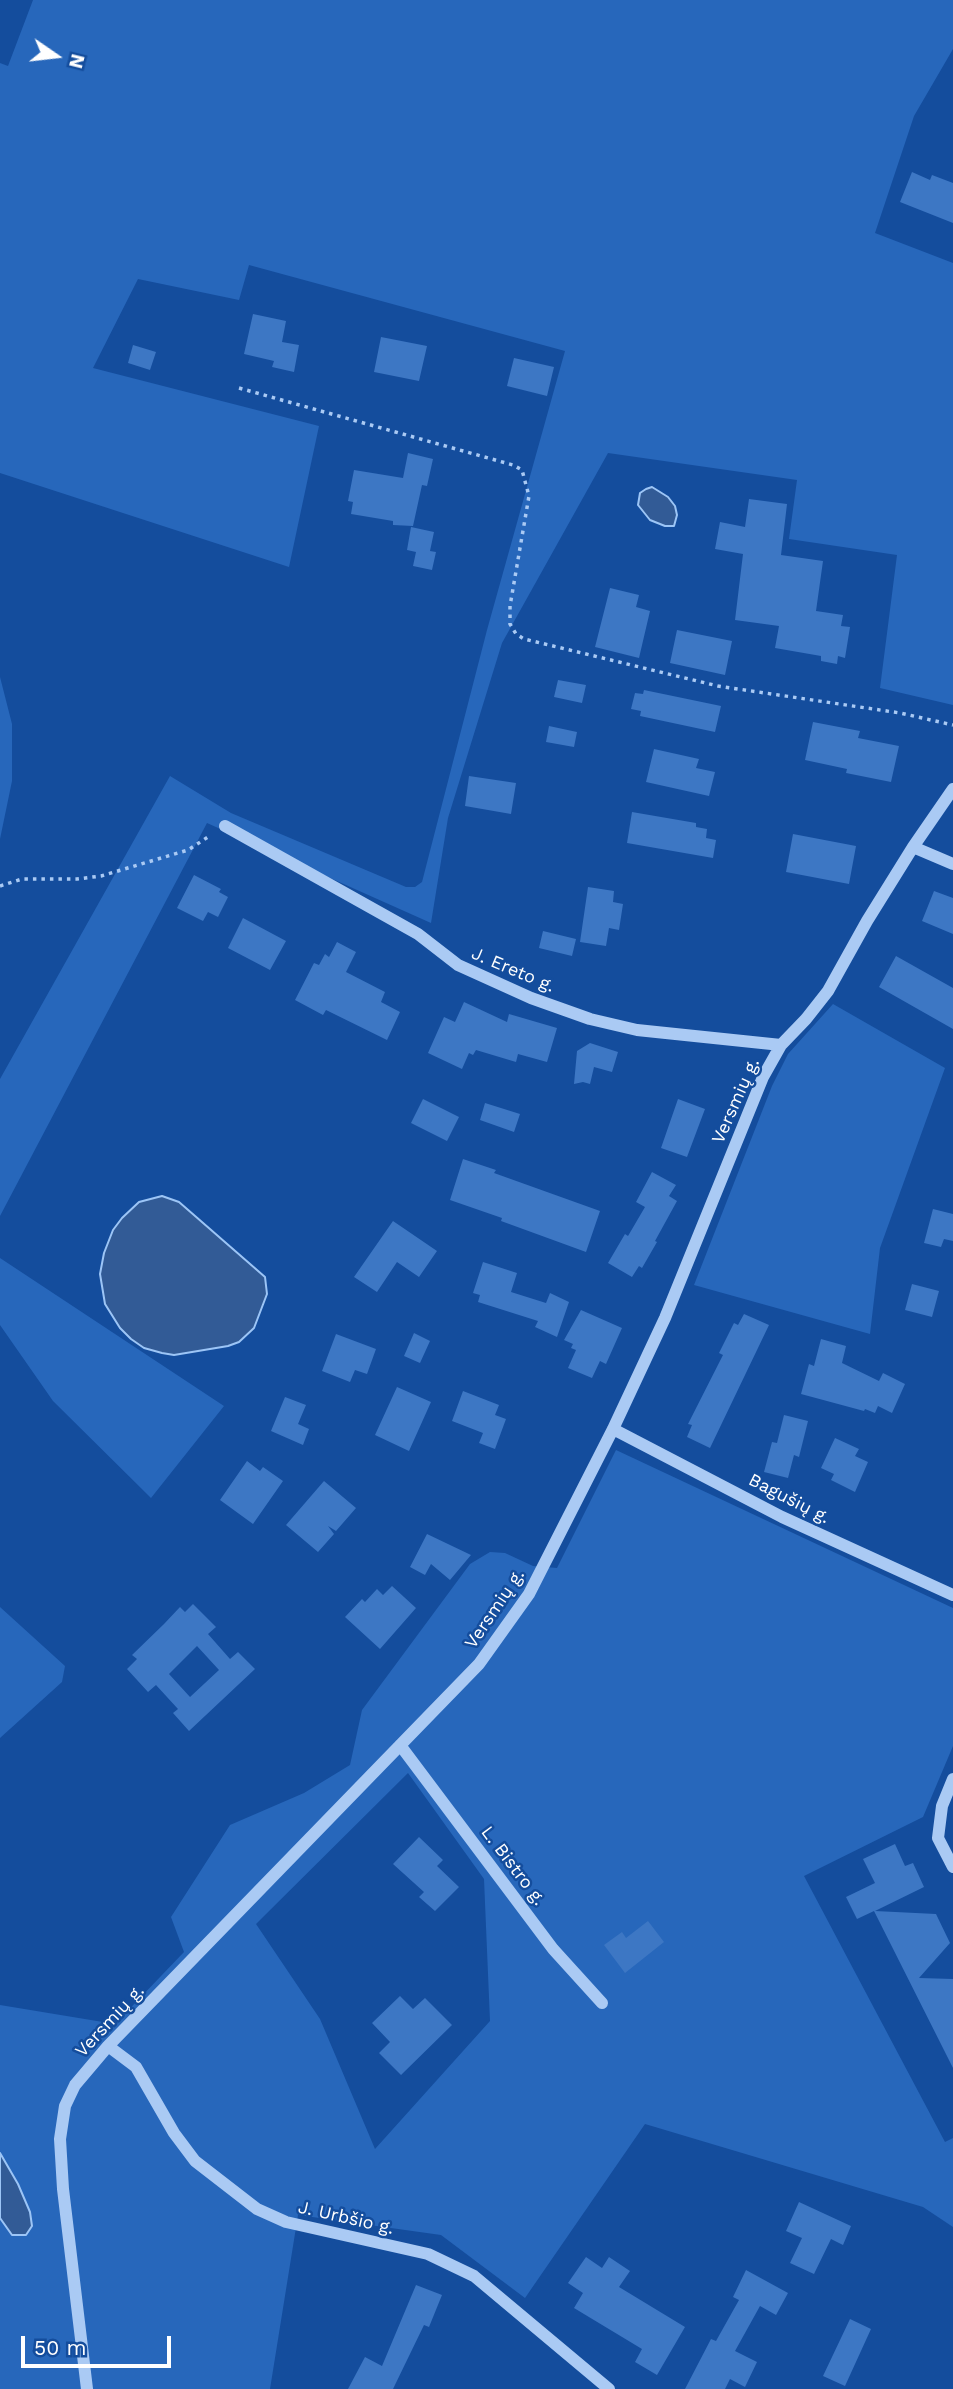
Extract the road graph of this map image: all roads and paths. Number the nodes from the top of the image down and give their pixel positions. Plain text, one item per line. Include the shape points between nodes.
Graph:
1 (239, 388) dead end
2 (953, 725) edge
3 (953, 789) edge
4 (225, 826) joint
5 (913, 847) junction
6 (953, 863) edge
7 (0, 886) edge
8 (781, 1045) junction
9 (613, 1429) junction
10 (953, 1595) edge
11 (400, 1745) junction
12 (953, 1779) edge
13 (953, 1867) edge
14 (602, 2003) dead end
15 (108, 2046) junction
16 (87, 2389) edge
17 (609, 2389) edge

1 - 2 path via 522,470 529,496 510,624 524,639 718,685
3 - 5 street, Versmių g.
4 - 7 path via 188,850 101,876 22,879
4 - 8 street, J. Ereto g. via 418,934 458,965 531,998 637,1030
5 - 6 street
5 - 8 street, Versmių g. via 828,991
8 - 9 street, Versmių g.
9 - 10 street, Bagušių g. via 782,1517
9 - 11 street, Versmių g. via 529,1594 479,1664
11 - 14 street, L. Bistro g. via 553,1949
11 - 15 street, Versmių g.
12 - 13 street via 942,1806 938,1838
15 - 16 street, Versmių g. via 75,2085 65,2106 60,2139
15 - 17 street, J. Urbšio g. via 136,2067 195,2161 257,2209 286,2222 428,2254 474,2276

